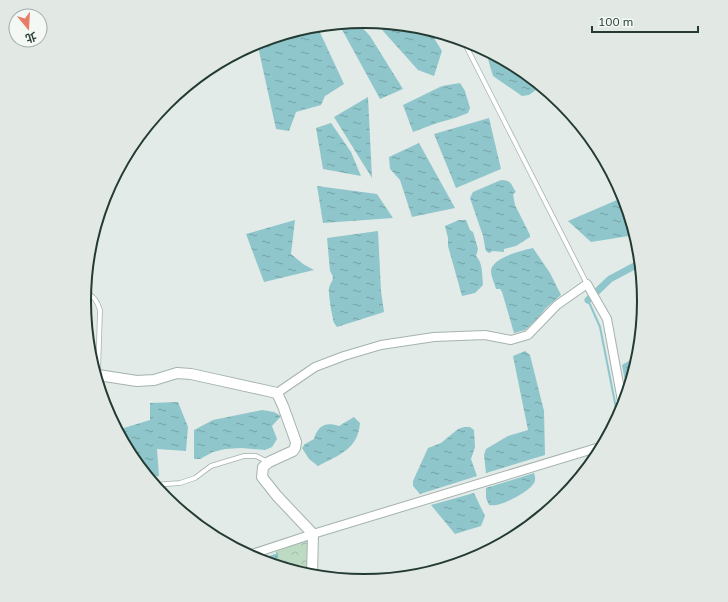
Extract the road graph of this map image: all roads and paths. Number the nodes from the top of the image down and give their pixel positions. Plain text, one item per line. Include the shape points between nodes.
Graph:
1 (467, 49) edge
2 (587, 284) junction
3 (91, 294) edge
4 (98, 361) edge
5 (101, 377) edge
6 (277, 393) junction
7 (621, 394) edge
8 (593, 449) edge
9 (269, 462) junction
10 (162, 484) edge
11 (313, 534) junction
12 (257, 552) edge
13 (312, 569) edge

1 - 2 lane
2 - 6 street via 557,305 528,335 511,340 486,335 434,337 381,345 315,367
2 - 7 street via 607,319
3 - 4 lane via 98,301 100,310
5 - 6 street via 137,381 154,380 177,373 191,374
6 - 9 street via 296,448
8 - 11 street
9 - 10 lane via 256,456 244,456 211,466 195,478 180,483
9 - 11 street via 263,467 262,477
11 - 12 street
11 - 13 street

